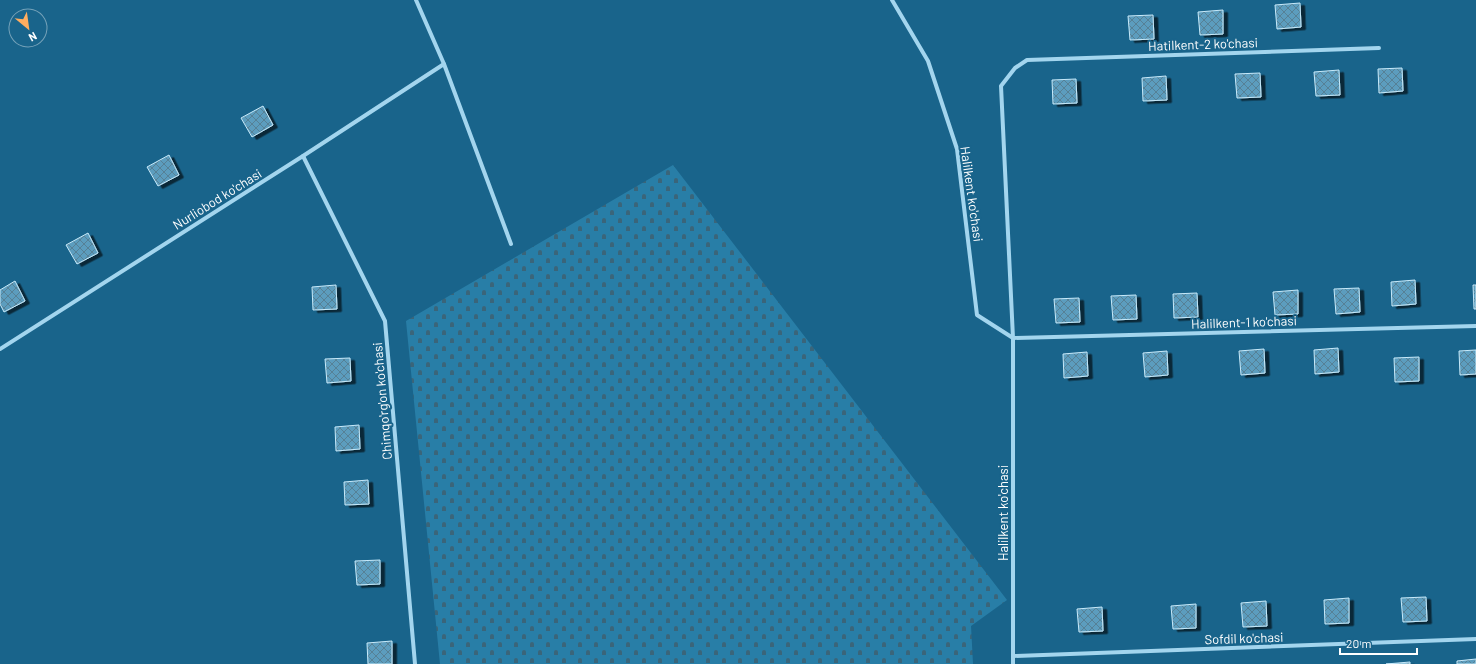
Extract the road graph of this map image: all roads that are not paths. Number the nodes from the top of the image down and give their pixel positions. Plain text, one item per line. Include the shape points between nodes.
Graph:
1 (416, 0) edge
2 (892, 0) edge
3 (1379, 48) dead end
4 (1027, 60) joint
5 (444, 64) junction
6 (303, 156) junction
7 (511, 244) dead end
8 (1476, 326) edge
9 (1013, 338) junction
10 (0, 349) edge
11 (1476, 640) edge
12 (1013, 656) junction
13 (415, 664) edge
14 (1014, 664) edge

1 - 5 street
2 - 9 street, Halilkent ko'chasi via 928,61 958,149 978,315
3 - 4 street, Hatilkent-2 ko'chasi
4 - 9 street, Halilkent ko'chasi via 1015,68 1001,86
5 - 6 street, Nurliobod ko'chasi
5 - 7 street
6 - 10 street, Nurliobod ko'chasi
6 - 13 street, Chimqo'rg'on ko'chasi via 386,321
8 - 9 street, Halilkent-1 ko'chasi
9 - 12 street, Halilkent ko'chasi
11 - 12 street, Sofdil ko'chasi
12 - 14 street, Halilkent ko'chasi

